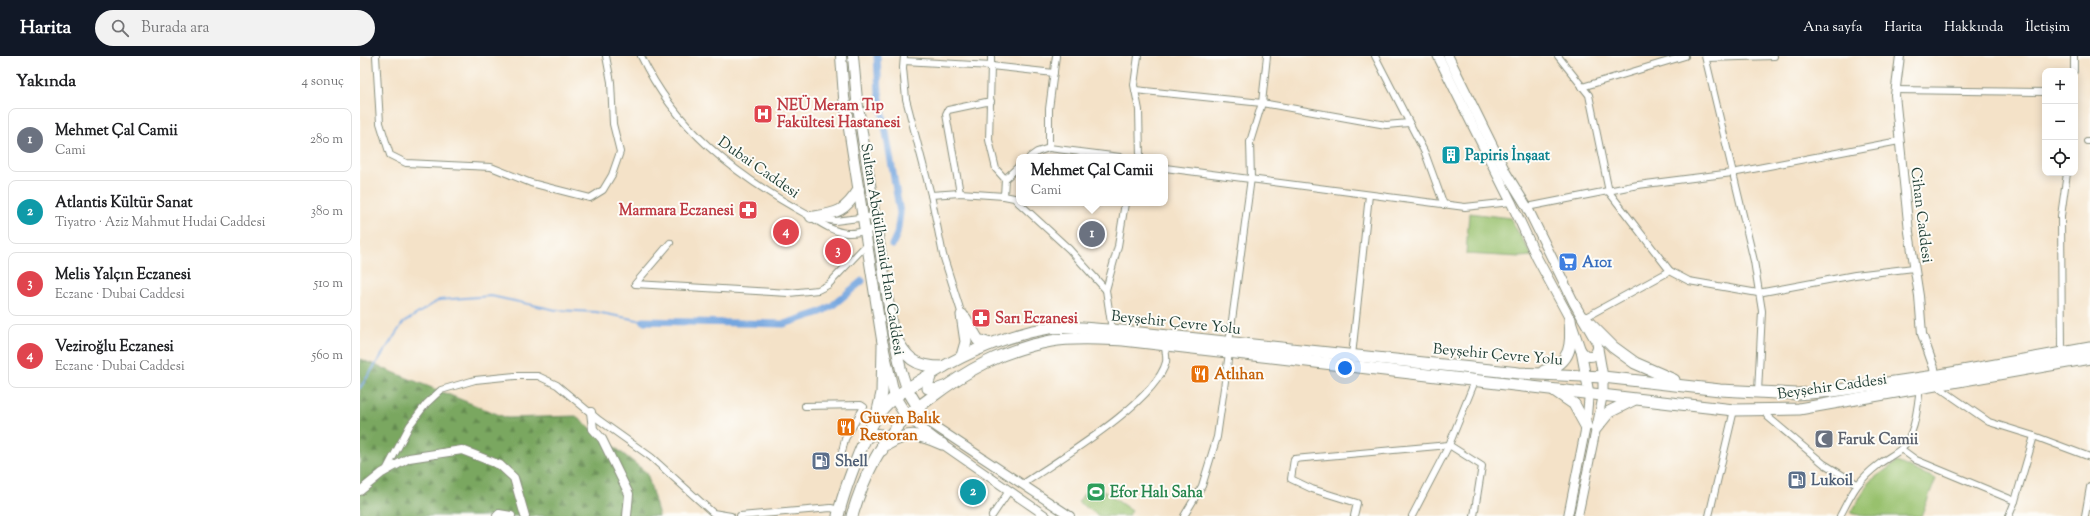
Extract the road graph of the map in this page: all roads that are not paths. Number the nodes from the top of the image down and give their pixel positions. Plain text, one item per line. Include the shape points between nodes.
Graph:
1 (376, 56) edge
2 (606, 56) edge
3 (641, 56) edge
4 (841, 56) edge
5 (854, 56) edge
6 (991, 56) edge
7 (1056, 56) edge
8 (1138, 56) edge
9 (1267, 56) edge
10 (1375, 56) edge
11 (1438, 56) edge
12 (1448, 56) edge
13 (1558, 56) edge
14 (1684, 56) edge
15 (1774, 56) edge
16 (1900, 56) edge
17 (2074, 56) edge
18 (1706, 57) edge
19 (904, 59) edge
20 (991, 66) junction
21 (2074, 68) edge
22 (1054, 73) junction
23 (1582, 87) junction
24 (1135, 90) junction
25 (1895, 90) junction
26 (2042, 92) edge
27 (991, 101) junction
28 (1262, 103) junction
29 (1409, 123) junction
30 (1899, 141) junction
31 (1049, 148) junction
32 (1034, 154) edge
33 (1096, 154) edge
34 (1140, 154) edge
35 (1168, 168) edge
36 (1016, 169) edge
37 (1732, 173) junction
38 (2067, 176) edge
39 (1251, 178) junction
40 (1005, 179) junction
41 (859, 190) junction
42 (1609, 192) junction
43 (960, 193) junction
44 (932, 195) junction
45 (1370, 195) junction
46 (1004, 196) junction
47 (1016, 200) edge
48 (1511, 202) junction
49 (1444, 205) junction
50 (1022, 206) edge
51 (1125, 206) edge
52 (1527, 207) junction
53 (875, 216) junction
54 (811, 217) junction
55 (863, 218) junction
56 (877, 228) junction
57 (865, 231) junction
58 (670, 243) dead end
59 (867, 244) junction
60 (1914, 268) junction
61 (1670, 271) junction
62 (1106, 290) junction
63 (1758, 293) junction
64 (962, 314) junction
65 (1584, 318) junction
66 (1570, 319) junction
67 (1112, 330) junction
68 (894, 333) junction
69 (990, 344) junction
70 (883, 346) junction
71 (1165, 346) junction
72 (1598, 346) junction
73 (1229, 348) junction
74 (2090, 348) edge
75 (1580, 349) junction
76 (2062, 353) junction
77 (962, 356) junction
78 (1352, 356) junction
79 (2090, 358) edge
80 (943, 367) junction
81 (1536, 373) junction
82 (931, 374) junction
83 (1586, 376) junction
84 (1603, 377) junction
85 (1475, 381) junction
86 (1936, 381) junction
87 (945, 386) junction
88 (1689, 386) junction
89 (1920, 388) junction
90 (908, 389) junction
91 (1553, 389) junction
92 (1758, 392) junction
93 (1589, 393) junction
94 (1602, 395) junction
95 (895, 398) junction
96 (1635, 400) junction
97 (805, 406) dead end
98 (918, 407) junction
99 (1734, 410) junction
100 (1764, 411) junction
101 (591, 412) junction
102 (877, 417) junction
103 (907, 417) junction
104 (1591, 427) junction
105 (2034, 436) junction
106 (866, 438) junction
107 (942, 444) junction
108 (1448, 445) junction
109 (883, 448) junction
110 (1901, 449) junction
111 (842, 452) dead end
112 (2090, 456) edge
113 (385, 472) junction
114 (1023, 484) junction
115 (1857, 484) junction
116 (2090, 486) edge
117 (1009, 490) junction
118 (360, 491) edge
119 (2015, 501) junction
120 (838, 513) edge
121 (752, 515) edge
122 (497, 516) edge
123 (510, 516) edge
124 (525, 516) edge
125 (627, 516) edge
126 (732, 516) edge
127 (740, 516) edge
128 (852, 516) edge
129 (992, 516) edge
130 (1046, 516) edge
131 (1070, 516) edge
132 (1184, 516) edge
133 (1354, 516) edge
134 (1412, 516) edge
135 (1474, 516) edge
136 (1568, 516) edge
137 (1578, 516) edge
138 (1709, 516) edge
139 (1840, 516) edge
140 (2009, 516) edge
141 (2084, 516) edge

1 - 2 street via 380,123 390,155 406,163 491,167 531,183 590,198 603,190 612,175 620,152 613,124 611,82
3 - 54 street, Dubai Caddesi via 658,90 707,147 777,198
4 - 41 main road, Sultan Abdülhamid Han Caddesi via 844,97
5 - 53 main road, Sultan Abdülhamid Han Caddesi via 857,100
6 - 20 street
7 - 22 street
8 - 24 street
9 - 28 street
10 - 29 street
11 - 48 main road
12 - 52 main road via 1506,173
13 - 23 street
14 - 23 street
15 - 18 street
16 - 25 street, Cihan Caddesi
17 - 21 street
18 - 37 street
19 - 20 street
19 - 44 street via 906,99
20 - 22 street
20 - 27 street
22 - 31 street via 1049,109
23 - 42 street via 1589,96
24 - 28 street
24 - 34 street
25 - 26 street
25 - 30 street, Cihan Caddesi
27 - 40 street via 991,155 996,169
27 - 43 street via 948,110 946,114
28 - 29 street via 1386,125
28 - 39 street via 1250,142
29 - 49 street via 1426,153
30 - 37 street
30 - 60 street, Cihan Caddesi
31 - 32 street
31 - 33 street
35 - 39 street
36 - 40 street
37 - 42 street via 1638,185
37 - 63 street via 1754,261
38 - 76 street via 2061,216
39 - 45 street
39 - 73 street
40 - 46 street
41 - 54 main road via 845,209
41 - 55 main road, Sultan Abdülhamid Han Caddesi
42 - 52 street
42 - 61 street
43 - 44 street
43 - 46 street
44 - 64 street via 943,255
45 - 49 street
45 - 78 street
46 - 47 street
48 - 49 street via 1465,207
48 - 66 main road
50 - 62 street via 1069,249
51 - 62 street via 1118,246
52 - 65 main road via 1574,303
53 - 55 street, Dubai Caddesi
53 - 56 main road, Sultan Abdülhamid Han Caddesi
54 - 55 street, Dubai Caddesi via 834,222
54 - 57 street, Dubai Caddesi via 828,227 847,233
55 - 57 main road, Sultan Abdülhamid Han Caddesi
56 - 57 street, Dubai Caddesi
56 - 68 main road, Sultan Abdülhamid Han Caddesi
57 - 59 main road, Sultan Abdülhamid Han Caddesi
58 - 59 street via 636,284 789,293 818,290 828,284
59 - 70 main road, Sultan Abdülhamid Han Caddesi
60 - 63 street via 1855,275
60 - 86 street, Cihan Caddesi via 1922,334
61 - 63 street via 1689,281
61 - 65 street
62 - 67 street
63 - 92 street via 1762,311
64 - 69 highway via 978,340
64 - 77 highway via 966,342
65 - 72 main road
65 - 88 highway via 1613,347 1635,363
66 - 75 main road
66 - 81 highway via 1572,336 1564,359 1557,367
67 - 69 highway, Beyşehir Çevre Yolu via 1050,328
67 - 73 highway, Beyşehir Çevre Yolu
68 - 80 highway via 902,350 911,359 924,365
68 - 90 main road, Sultan Abdülhamid Han Caddesi via 901,370
69 - 77 highway, Beyşehir Çevre Yolu
70 - 95 main road, Sultan Abdülhamid Han Caddesi
70 - 102 highway via 882,393
71 - 73 highway, Beyşehir Çevre Yolu
71 - 87 highway, Beyşehir Çevre Yolu via 1123,340 1052,341 1020,348 989,360
71 - 114 street via 1166,361 1136,403
72 - 75 main road via 1595,355 1590,357
72 - 84 main road
73 - 78 highway, Beyşehir Çevre Yolu
73 - 85 highway, Beyşehir Çevre Yolu
73 - 132 street via 1217,437 1202,486
74 - 76 highway, Beyşehir Caddesi
75 - 83 main road
76 - 86 highway, Beyşehir Caddesi
77 - 80 highway, Beyşehir Çevre Yolu
78 - 81 highway, Beyşehir Çevre Yolu
79 - 86 highway, Beyşehir Caddesi
80 - 82 highway, Beyşehir Çevre Yolu
81 - 83 highway, Beyşehir Çevre Yolu
82 - 87 highway via 928,388 936,390
82 - 90 highway, Beyşehir Çevre Yolu
83 - 84 highway, Beyşehir Çevre Yolu
83 - 93 main road
84 - 88 highway, Beyşehir Caddesi
84 - 94 main road
85 - 91 highway, Beyşehir Çevre Yolu
85 - 108 street
86 - 89 highway, Beyşehir Caddesi
86 - 92 highway, Beyşehir Caddesi via 1798,394
86 - 105 street via 1989,422
87 - 98 highway, Beyşehir Çevre Yolu
88 - 92 highway, Beyşehir Caddesi
89 - 100 highway, Beyşehir Caddesi via 1799,409
89 - 110 street via 1915,418
90 - 95 highway, Beyşehir Çevre Yolu
90 - 98 highway
91 - 93 highway, Beyşehir Caddesi
91 - 104 highway via 1574,404
93 - 94 highway, Beyşehir Caddesi
93 - 104 street
94 - 96 highway, Beyşehir Caddesi
94 - 104 street
95 - 102 highway, Beyşehir Çevre Yolu
95 - 103 highway
96 - 99 highway, Beyşehir Caddesi
96 - 104 highway via 1608,412
97 - 111 street via 864,407 845,439
98 - 103 highway, Beyşehir Çevre Yolu
98 - 114 street via 933,425
99 - 100 highway, Beyşehir Caddesi
99 - 138 street
100 - 115 street via 1824,464
101 - 113 street via 557,385 538,376 475,380 441,390 426,404 410,425
101 - 125 street via 593,429 602,439 629,494
101 - 126 street via 651,457 713,513
102 - 106 highway, Beyşehir Çevre Yolu
103 - 107 street
103 - 109 highway, Beyşehir Çevre Yolu
104 - 136 street
104 - 137 street
105 - 112 street
105 - 119 street
106 - 109 highway via 872,434 881,435
106 - 120 highway, Beyşehir Çevre Yolu
107 - 109 highway via 926,436 913,434 898,438
107 - 117 street
108 - 133 street via 1294,459 1291,479 1312,489 1357,503
108 - 134 street
108 - 135 street via 1482,466
109 - 128 highway, Beyşehir Çevre Yolu via 869,471
110 - 115 street via 1878,464
110 - 119 street via 1916,460
113 - 118 street
113 - 124 street via 409,458 462,450 471,452 500,465 514,478
114 - 131 street
115 - 139 street
116 - 141 street
117 - 129 street
117 - 130 street
119 - 140 street
120 - 121 street via 831,508
121 - 127 street
122 - 123 street

